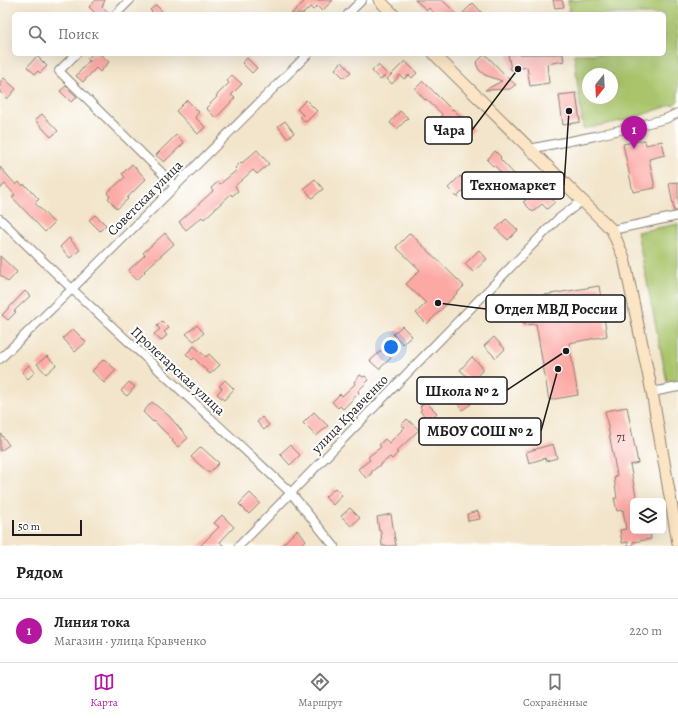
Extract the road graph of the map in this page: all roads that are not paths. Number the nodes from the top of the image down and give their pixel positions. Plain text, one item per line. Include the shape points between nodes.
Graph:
1 (130, 0) edge
2 (362, 0) edge
3 (379, 0) edge
4 (118, 12) edge
5 (350, 12) edge
6 (392, 12) edge
7 (74, 56) edge
8 (306, 56) edge
9 (436, 56) edge
10 (678, 113) edge
11 (529, 149) junction
12 (175, 186) junction
13 (583, 200) junction
14 (678, 216) edge
15 (0, 219) edge
16 (612, 230) junction
17 (72, 289) junction
18 (0, 359) edge
19 (678, 387) edge
20 (652, 392) junction
21 (291, 493) junction
22 (678, 543) edge
23 (239, 546) edge
24 (334, 546) edge

1 - 4 street
2 - 5 street
3 - 6 main road
7 - 12 street via 59,71
8 - 12 street, Советская улица
9 - 11 main road
10 - 11 street via 665,119 595,136
11 - 13 main road
12 - 17 street, Советская улица
13 - 16 main road
13 - 21 street, улица Кравченко via 544,233
14 - 16 street
15 - 17 street, Пролетарская улица
16 - 20 main road via 624,258
17 - 18 street, Советская улица
17 - 21 street, Пролетарская улица
19 - 20 street
20 - 22 main road
21 - 23 street, улица Кравченко
21 - 24 street, Пролетарская улица

